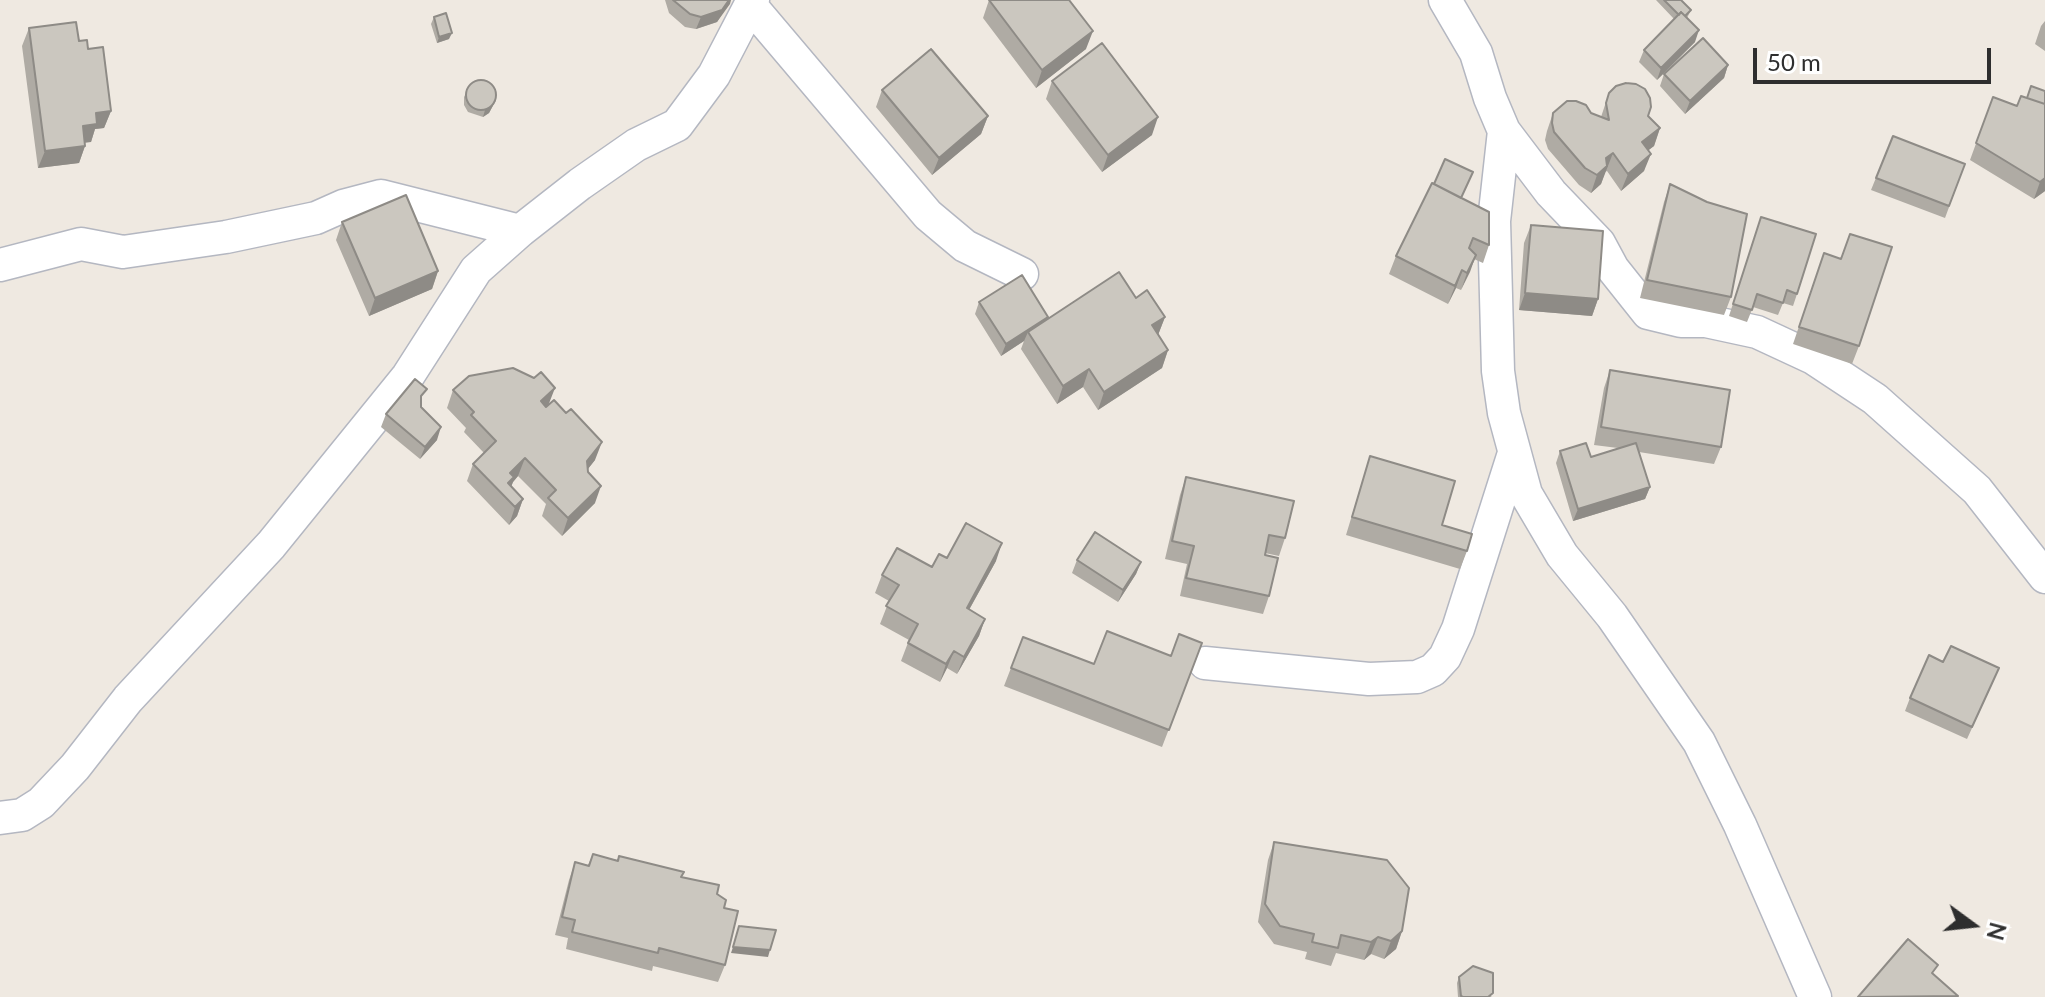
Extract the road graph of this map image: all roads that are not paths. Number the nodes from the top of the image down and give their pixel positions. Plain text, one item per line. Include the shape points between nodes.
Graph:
1 (1445, 0) edge
2 (752, 3) edge
3 (1504, 131) junction
4 (520, 231) junction
5 (0, 265) edge
6 (1022, 274) edge
7 (1514, 453) junction
8 (2045, 577) edge
9 (1205, 663) edge
10 (0, 818) edge
11 (1815, 997) edge

1 - 3 street via 1476,53
2 - 4 street via 714,75 677,125 636,145
2 - 6 street via 928,215 965,246
3 - 7 street via 1494,221 1497,346
3 - 8 street via 1551,193 1599,243 1648,313 1757,332 1813,358 1875,399 1977,490
4 - 5 street via 381,196 242,235 123,252 81,244
4 - 10 street via 476,270 408,376 271,545 128,699 75,767 41,803 22,815
7 - 9 street via 1458,629 1433,670 1417,677 1369,679
7 - 11 street via 1526,494 1562,555 1612,616 1699,742

